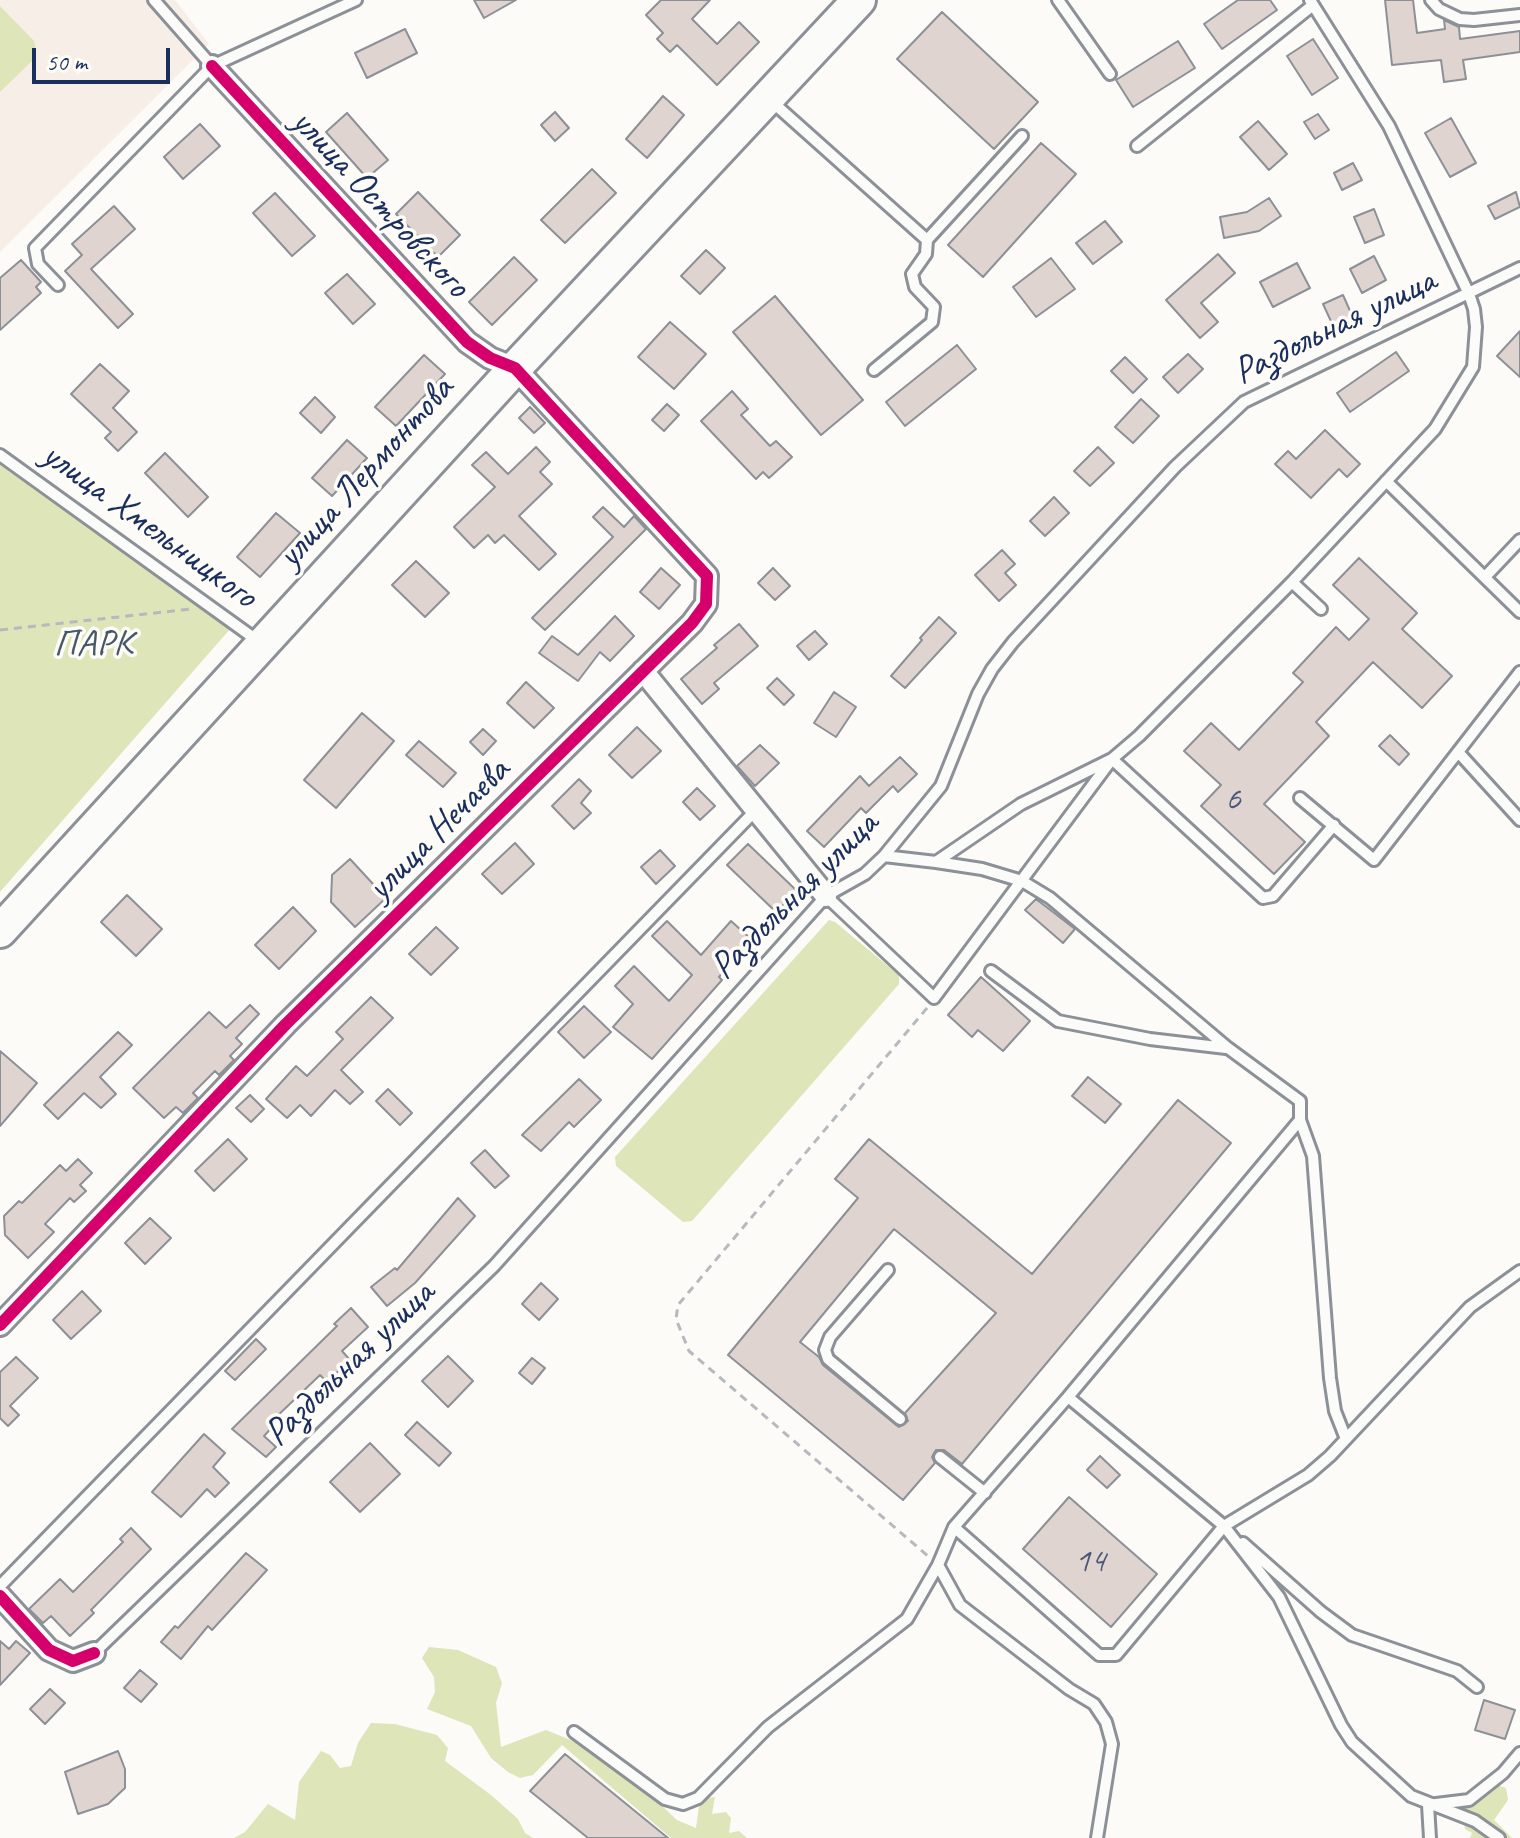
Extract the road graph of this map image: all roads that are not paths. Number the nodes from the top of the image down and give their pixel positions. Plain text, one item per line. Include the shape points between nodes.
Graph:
1 (154, 0) edge
2 (325, 0) edge
3 (356, 0) edge
4 (859, 0) edge
5 (1058, 0) edge
6 (1431, 0) edge
7 (1312, 2) edge
8 (332, 11) junction
9 (1520, 15) edge
10 (212, 66) junction
11 (1110, 74) dead end
12 (768, 98) junction
13 (1022, 136) dead end
14 (1137, 146) dead end
15 (927, 240) junction
16 (1520, 268) edge
17 (58, 285) dead end
18 (1469, 294) junction
19 (515, 368) junction
20 (874, 370) dead end
21 (0, 455) edge
22 (1386, 481) junction
23 (1520, 540) edge
24 (1485, 577) junction
25 (1292, 582) junction
26 (1321, 609) dead end
27 (1520, 612) edge
28 (264, 645) junction
29 (643, 671) junction
30 (1520, 672) edge
31 (1459, 753) junction
32 (1112, 759) junction
33 (1300, 798) dead end
34 (755, 811) junction
35 (1520, 820) edge
36 (1334, 825) junction
37 (884, 856) junction
38 (936, 862) junction
39 (1022, 881) junction
40 (826, 896) junction
41 (0, 931) edge
42 (991, 971) dead end
43 (1228, 1048) junction
44 (1300, 1120) junction
45 (888, 1270) dead end
46 (1520, 1271) edge
47 (0, 1325) edge
48 (1068, 1397) junction
49 (900, 1419) dead end
50 (1346, 1439) junction
51 (940, 1457) dead end
52 (985, 1493) junction
53 (1224, 1526) junction
54 (954, 1527) junction
55 (938, 1565) junction
56 (0, 1586) edge
57 (0, 1596) edge
58 (94, 1653) joint
59 (1477, 1687) dead end
60 (574, 1732) dead end
61 (1520, 1753) edge
62 (1428, 1805) junction
63 (1097, 1838) edge
64 (1430, 1838) edge
65 (1499, 1838) edge

1 - 10 lane
2 - 8 lane
3 - 8 lane
4 - 12 main road, улица Лермонтова
5 - 11 lane
6 - 9 lane via 1460,19
7 - 14 lane
7 - 18 lane via 1389,126
8 - 10 lane
10 - 17 lane via 35,248 38,264
10 - 19 street, улица Островского via 467,342
12 - 15 lane
12 - 19 main road, улица Лермонтова
13 - 15 lane
15 - 20 lane via 926,254 912,274 915,287 934,307 932,322
16 - 18 lane, Раздольная улица
18 - 22 lane via 1476,327 1473,367 1435,429
18 - 37 lane, Раздольная улица via 1244,402 1228,415 1013,642 978,694 941,786
19 - 28 main road, улица Лермонтова
19 - 29 street, улица Нечаева via 707,576 706,604
21 - 28 lane, улица Хмельницкого
22 - 24 lane
22 - 25 lane
23 - 24 lane
24 - 27 lane
25 - 26 lane
25 - 32 lane
28 - 41 main road, улица Лермонтова
29 - 34 street
29 - 47 street, улица Нечаева via 286,1024
30 - 31 lane
31 - 35 lane
31 - 36 lane via 1374,860
32 - 36 lane via 1263,898 1273,896
32 - 38 lane via 1021,804
32 - 39 lane
33 - 36 lane
34 - 40 street
34 - 56 lane
37 - 38 lane
37 - 40 lane, Раздольная улица via 865,874
38 - 39 lane
39 - 40 lane via 934,998
39 - 43 lane via 1050,898
40 - 58 lane, Раздольная улица via 494,1266
42 - 43 lane via 1058,1021
43 - 44 lane via 1300,1101
44 - 48 lane
44 - 50 lane via 1313,1156 1330,1378
45 - 49 lane via 830,1337 825,1350 828,1359
46 - 50 lane via 1470,1307
48 - 52 lane
48 - 53 lane
50 - 53 lane via 1308,1475
51 - 52 lane
52 - 54 lane
53 - 54 lane via 1116,1655 1099,1655
53 - 59 lane via 1352,1635 1457,1671
53 - 62 lane via 1279,1597 1352,1742
54 - 55 lane
55 - 60 lane via 907,1619 768,1727 698,1798 683,1804 665,1799
55 - 63 lane via 960,1605 1094,1704 1106,1722 1112,1744
57 - 58 street via 49,1650 73,1661
61 - 62 lane via 1469,1800
62 - 64 lane
62 - 65 lane via 1475,1821

